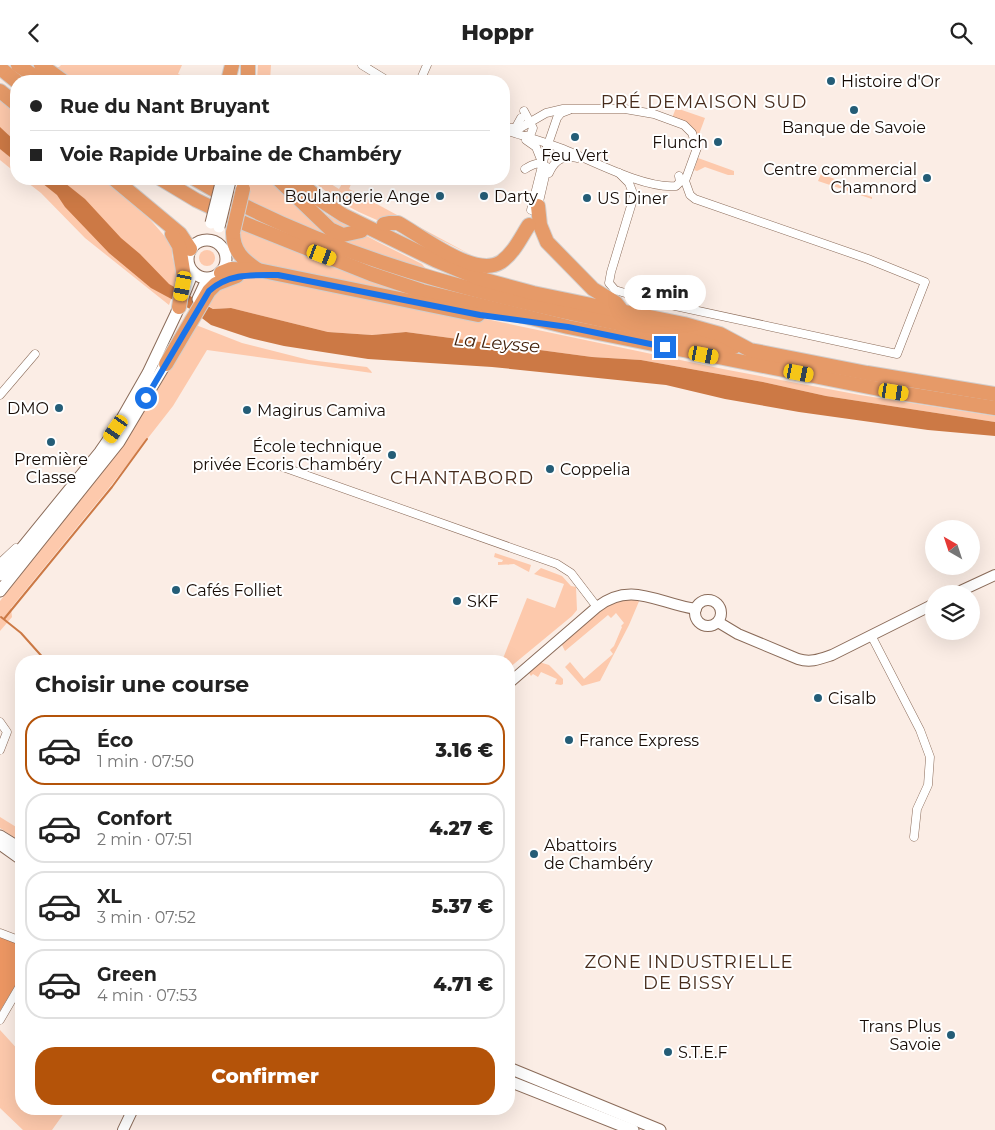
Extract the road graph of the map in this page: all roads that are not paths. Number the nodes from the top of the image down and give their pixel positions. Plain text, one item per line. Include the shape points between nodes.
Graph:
1 (18, 65) edge
2 (41, 65) edge
3 (362, 65) edge
4 (32, 75) edge
5 (55, 75) edge
6 (378, 75) edge
7 (0, 91) edge
8 (10, 100) edge
9 (571, 109) junction
10 (530, 122) junction
11 (510, 129) edge
12 (515, 129) junction
13 (510, 132) edge
14 (510, 133) edge
15 (525, 137) junction
16 (548, 144) junction
17 (592, 162) junction
18 (542, 164) junction
19 (525, 169) dead end
20 (619, 173) junction
21 (679, 176) dead end
22 (544, 184) junction
23 (121, 185) edge
24 (168, 185) edge
25 (170, 185) edge
26 (206, 185) edge
27 (226, 185) edge
28 (246, 185) edge
29 (284, 185) edge
30 (298, 185) edge
31 (303, 185) edge
32 (311, 185) edge
33 (182, 193) junction
34 (320, 200) junction
35 (535, 208) junction
36 (161, 220) junction
37 (384, 224) dead end
38 (215, 225) junction
39 (361, 231) dead end
40 (195, 245) junction
41 (221, 245) junction
42 (505, 262) junction
43 (450, 267) junction
44 (258, 270) junction
45 (189, 275) junction
46 (278, 275) junction
47 (211, 282) junction
48 (621, 310) junction
49 (177, 311) joint
50 (568, 327) junction
51 (750, 350) junction
52 (35, 354) dead end
53 (166, 364) joint
54 (995, 394) edge
55 (0, 395) edge
56 (995, 408) edge
57 (280, 466) dead end
58 (48, 517) junction
59 (0, 563) edge
60 (0, 575) edge
61 (995, 575) edge
62 (973, 585) edge
63 (0, 591) edge
64 (597, 607) junction
65 (925, 608) edge
66 (696, 609) junction
67 (718, 621) junction
68 (871, 635) junction
69 (515, 678) edge
70 (0, 722) edge
71 (0, 750) edge
72 (0, 836) edge
73 (914, 837) dead end
74 (0, 845) edge
75 (15, 845) edge
76 (15, 855) edge
77 (0, 933) edge
78 (15, 939) edge
79 (15, 994) edge
80 (0, 1020) edge
81 (515, 1070) edge
82 (515, 1083) edge
83 (130, 1115) edge
84 (123, 1130) edge
85 (633, 1130) edge
86 (660, 1130) edge

1 - 4 highway
2 - 5 highway
3 - 6 street
7 - 8 highway
9 - 10 street via 554,110
9 - 16 street via 557,118
9 - 20 street via 625,109 646,112 684,125 692,133 697,148 685,181 695,199 925,282 897,354 615,290 610,283 610,272 634,196 629,183
10 - 12 street
10 - 12 street via 522,115
10 - 15 street via 533,131
11 - 12 street
13 - 15 street
14 - 18 street via 533,143
15 - 16 street
16 - 17 street
16 - 18 street
17 - 20 street
17 - 22 street via 571,157 560,159 551,167
18 - 19 street
18 - 22 street via 547,169
18 - 35 street
20 - 21 street via 666,187 679,184
22 - 35 street
23 - 36 highway
24 - 33 highway
25 - 33 highway
26 - 51 highway via 253,211 366,258 438,280 525,303
27 - 38 main road, bridge
28 - 44 highway, bridge via 233,232 235,246 240,255
29 - 39 highway via 330,229 343,235
30 - 34 highway
31 - 34 highway
32 - 34 highway
33 - 50 highway via 254,227 371,274 478,306
34 - 43 highway via 343,215
35 - 42 highway via 521,249 512,261
35 - 48 highway via 547,242 593,289 616,303
36 - 40 highway
36 - 45 highway via 178,244
37 - 42 highway via 398,223 472,265
38 - 40 main road
38 - 41 main road
40 - 41 main road via 211,240
40 - 45 main road via 188,263
41 - 47 main road via 226,259 224,269
42 - 43 highway via 493,271 481,273
43 - 48 highway via 507,286
44 - 46 highway
44 - 47 highway via 231,269
45 - 47 main road
45 - 49 highway
46 - 47 highway via 236,276 216,284
46 - 50 highway via 480,315
47 - 53 highway
48 - 51 highway via 720,334
49 - 58 main road via 148,373 116,429
50 - 56 highway via 894,392
51 - 54 highway
52 - 55 street
53 - 63 main road via 119,442
57 - 64 street via 557,564 571,573
58 - 59 street
58 - 60 main road
61 - 62 street
64 - 66 street via 618,595 634,593
64 - 69 street
65 - 68 street
66 - 67 street via 702,624
66 - 67 street via 704,601 715,601 721,611
67 - 68 street via 804,661 818,660
68 - 73 street via 917,723 930,757 928,785 916,809
70 - 71 street via 7,732
72 - 75 main road
74 - 76 main road
77 - 78 street
79 - 80 street
81 - 86 main road
82 - 85 main road
83 - 84 street

